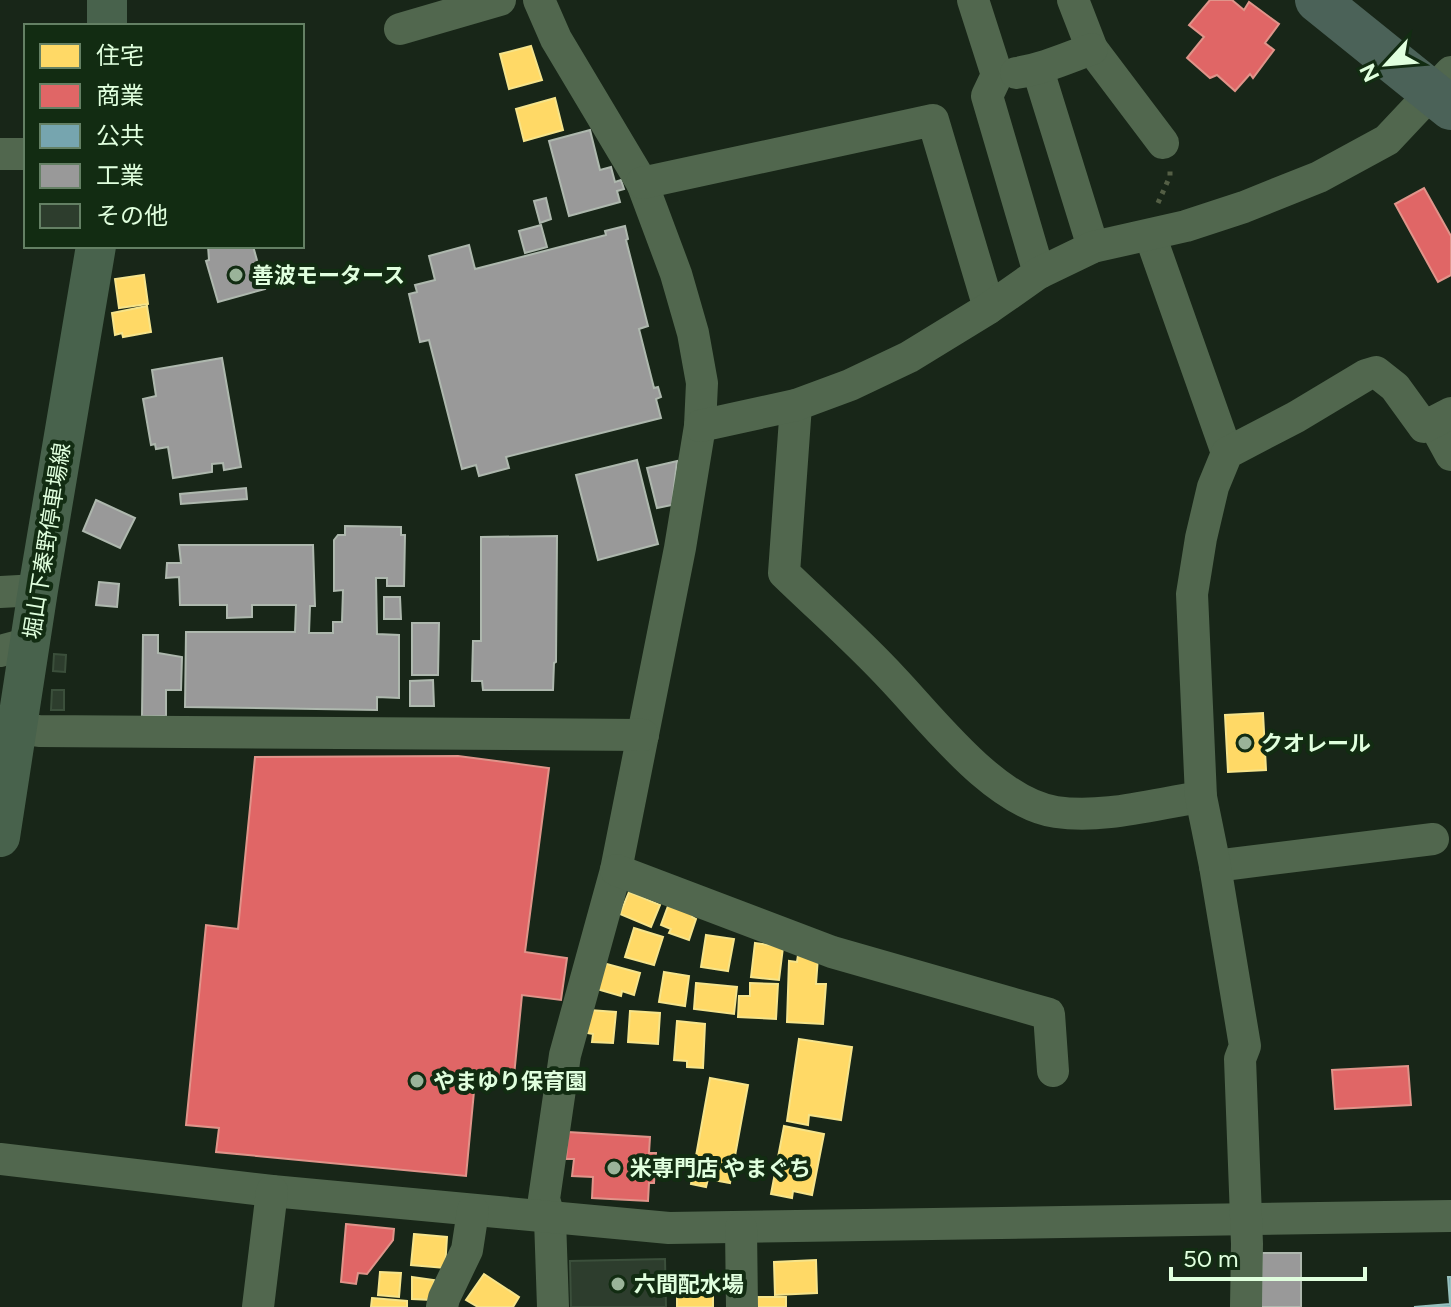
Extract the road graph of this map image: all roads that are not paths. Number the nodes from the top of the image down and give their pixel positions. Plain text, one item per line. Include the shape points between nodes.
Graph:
1 (107, 0) edge
2 (500, 0) edge
3 (539, 0) edge
4 (973, 0) edge
5 (1073, 0) edge
6 (1317, 0) edge
7 (107, 24) edge
8 (400, 29) dead end
9 (1092, 49) junction
10 (1038, 70) junction
11 (997, 75) junction
12 (1445, 91) edge
13 (0, 154) edge
14 (24, 154) edge
15 (1167, 156) road end
16 (642, 183) junction
17 (1155, 225) junction
18 (1093, 247) junction
19 (96, 248) edge
20 (1039, 273) junction
21 (989, 308) junction
22 (796, 405) junction
23 (1442, 418) edge
24 (700, 426) junction
25 (1227, 453) junction
26 (1451, 455) edge
27 (19, 591) edge
28 (15, 647) edge
29 (17, 728) junction
30 (643, 735) junction
31 (1201, 797) junction
32 (0, 837) edge
33 (1433, 839) dead end
34 (1215, 866) junction
35 (616, 870) junction
36 (1053, 1071) dead end
37 (0, 1159) edge
38 (272, 1191) junction
39 (473, 1211) junction
40 (1451, 1216) edge
41 (550, 1219) junction
42 (1246, 1220) junction
43 (741, 1228) junction
44 (258, 1307) edge
45 (442, 1307) edge
46 (553, 1307) edge
47 (742, 1307) edge
48 (1246, 1307) edge

1 - 7 main road
2 - 8 street
3 - 16 street via 556,39
4 - 11 street
5 - 9 street
6 - 12 highway
9 - 10 street
9 - 15 street
10 - 11 street
10 - 18 street
11 - 20 street via 987,96
12 - 17 street via 1387,140 1319,177 1244,207
13 - 14 street
16 - 21 street via 933,120
16 - 24 street via 693,333 702,383
17 - 18 street
17 - 25 street
18 - 20 street
19 - 27 main road, 堀山下秦野停車場線
20 - 21 street
21 - 22 street via 909,357
22 - 24 street
22 - 31 street via 784,573 892,678 941,734 1024,802 1054,812 1090,814
23 - 25 street via 1424,427 1395,387 1376,372
23 - 26 street
24 - 30 street
25 - 31 street via 1213,487 1192,594
27 - 28 main road, 堀山下秦野停車場線
28 - 29 main road, 堀山下秦野停車場線
29 - 30 street
29 - 32 main road, 堀山下秦野停車場線
30 - 35 street
31 - 34 street
33 - 34 street
34 - 42 street via 1245,1046 1240,1059
35 - 36 street via 832,952 1049,1014
35 - 41 street via 565,1055 544,1199
37 - 38 street
38 - 39 street
38 - 44 street
39 - 41 street
39 - 45 street via 467,1250
40 - 42 street
41 - 43 street
41 - 46 street
42 - 43 street
42 - 48 street
43 - 47 street

